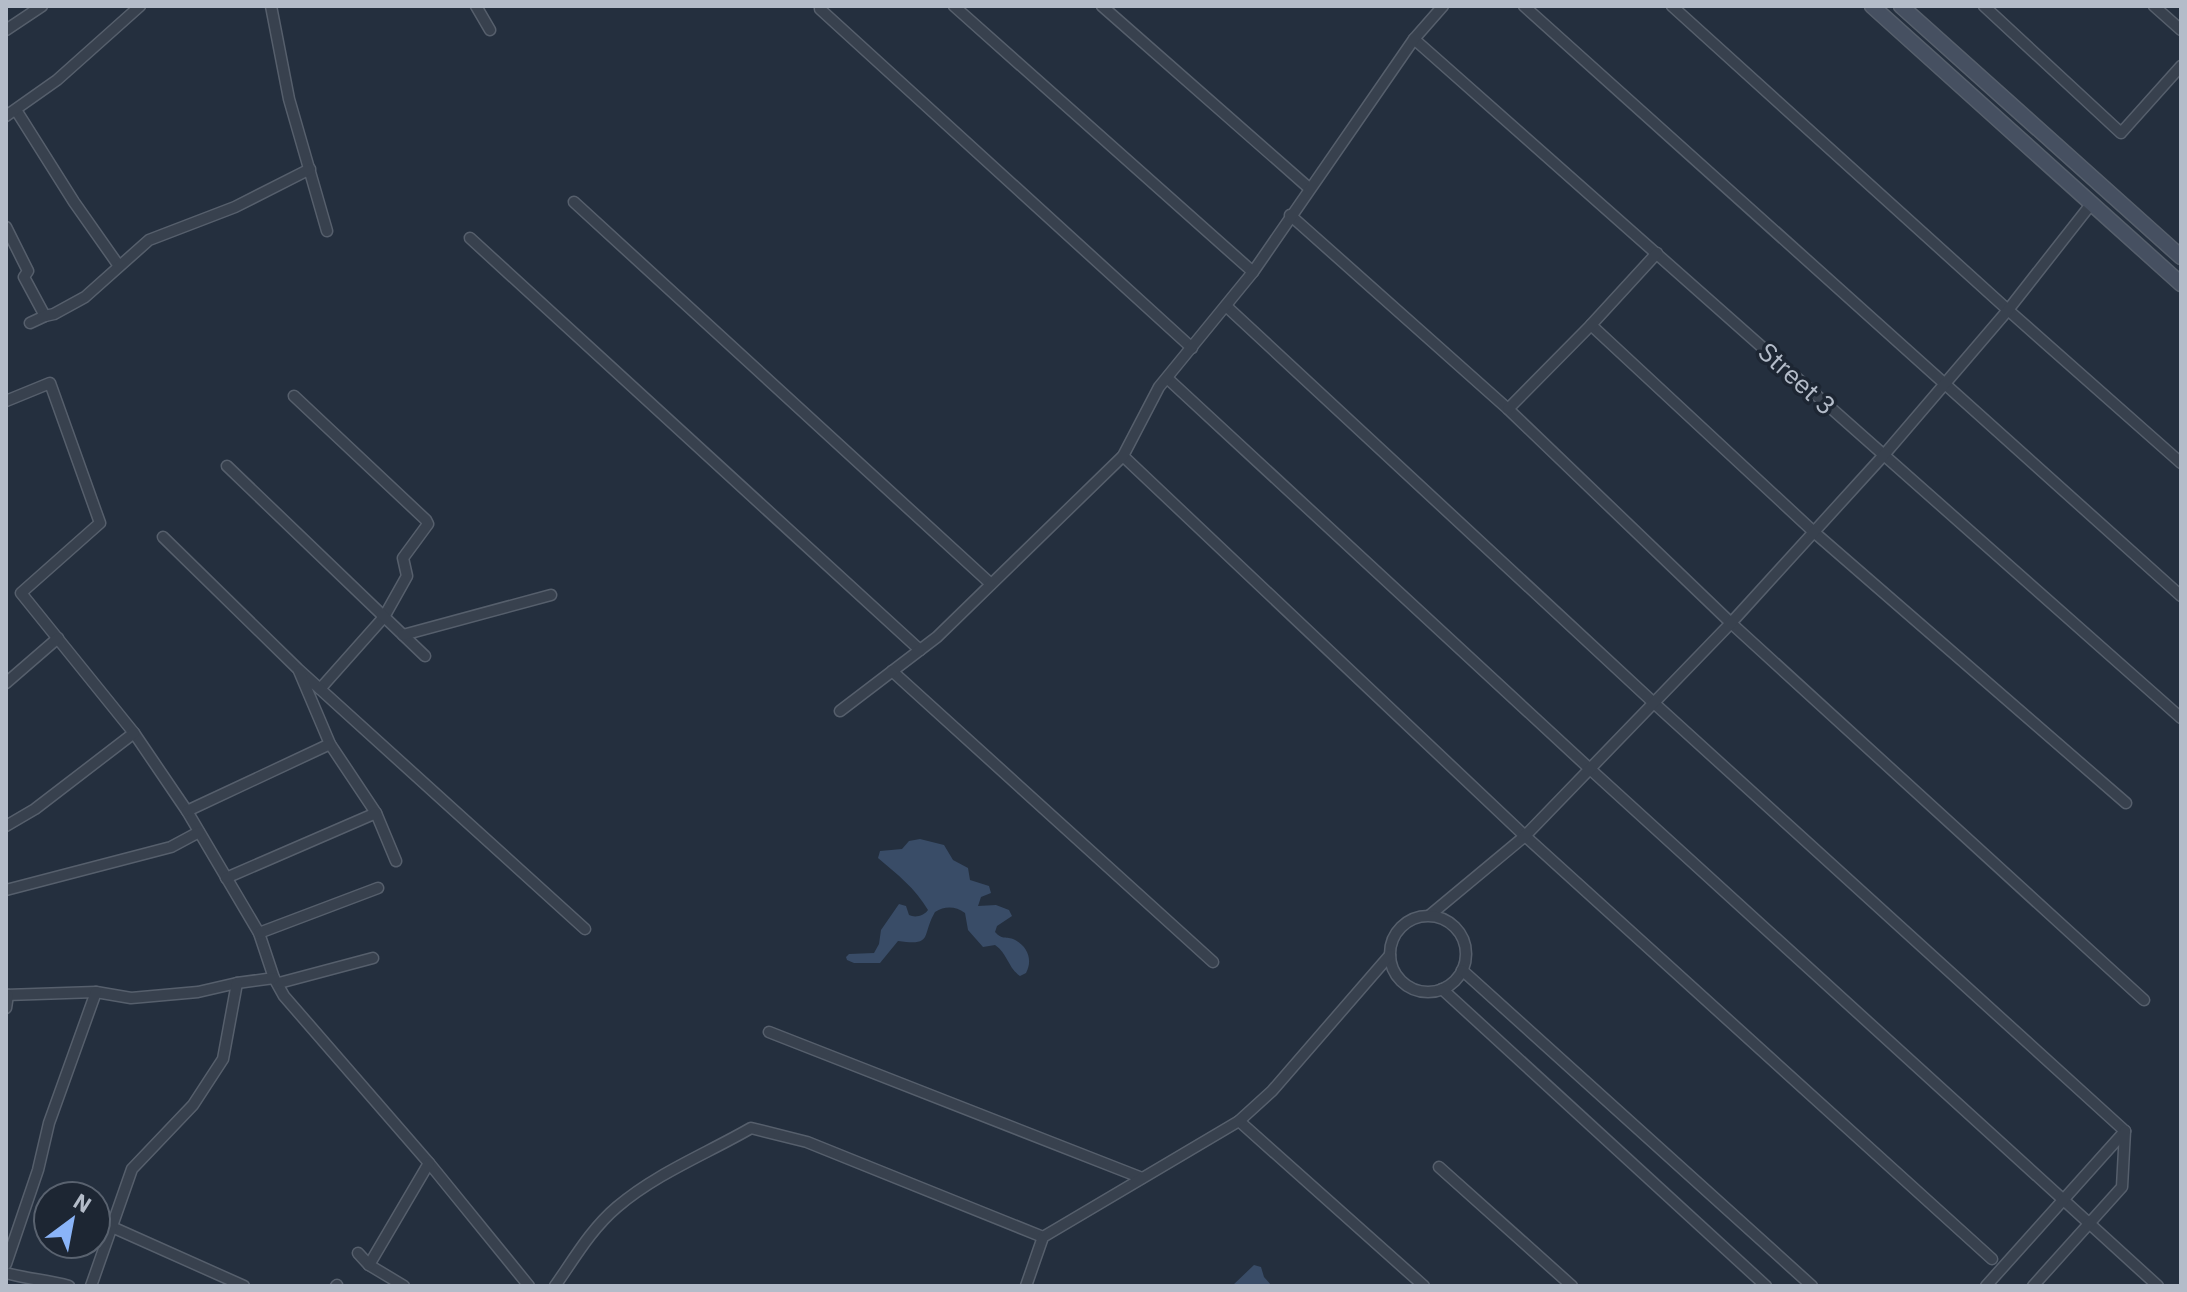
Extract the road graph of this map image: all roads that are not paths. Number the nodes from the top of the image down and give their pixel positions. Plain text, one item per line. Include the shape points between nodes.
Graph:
1 (42, 6) edge
2 (140, 6) edge
3 (271, 6) edge
4 (476, 6) edge
5 (954, 6) edge
6 (1102, 6) edge
7 (1443, 6) edge
8 (1524, 6) edge
9 (1672, 6) edge
10 (1872, 6) edge
11 (1901, 6) edge
12 (1984, 6) edge
13 (2154, 6) edge
14 (820, 9) dead end
15 (6, 30) edge
16 (490, 30) dead end
17 (2181, 30) edge
18 (1414, 39) junction
19 (2181, 66) edge
20 (11, 113) edge
21 (310, 169) junction
22 (1309, 188) junction
23 (574, 202) dead end
24 (2092, 203) junction
25 (1290, 215) junction
26 (6, 227) edge
27 (327, 231) dead end
28 (470, 238) dead end
29 (1657, 253) junction
30 (2181, 257) edge
31 (119, 266) junction
32 (1253, 272) junction
33 (2181, 284) edge
34 (1226, 306) junction
35 (2008, 310) junction
36 (45, 316) junction
37 (30, 323) dead end
38 (1591, 325) junction
39 (1192, 348) junction
40 (1167, 378) junction
41 (1944, 384) junction
42 (294, 396) dead end
43 (6, 401) edge
44 (1508, 409) junction
45 (1123, 456) junction
46 (1883, 456) junction
47 (2181, 463) edge
48 (227, 466) dead end
49 (1815, 533) junction
50 (163, 537) dead end
51 (991, 584) junction
52 (551, 595) dead end
53 (2181, 596) edge
54 (384, 617) junction
55 (1731, 623) junction
56 (403, 635) junction
57 (58, 638) junction
58 (920, 650) junction
59 (425, 656) dead end
60 (298, 669) junction
61 (892, 671) junction
62 (6, 683) edge
63 (320, 689) junction
64 (1655, 704) junction
65 (840, 711) dead end
66 (2181, 718) edge
67 (134, 733) junction
68 (330, 744) junction
69 (1590, 769) junction
70 (2126, 803) dead end
71 (187, 811) junction
72 (376, 813) junction
73 (6, 826) edge
74 (199, 832) junction
75 (1525, 836) junction
76 (396, 861) dead end
77 (226, 878) junction
78 (378, 888) dead end
79 (6, 890) edge
80 (1430, 915) junction
81 (585, 929) dead end
82 (259, 933) junction
83 (1390, 955) junction
84 (373, 958) dead end
85 (1213, 962) dead end
86 (1462, 970) junction
87 (277, 980) junction
88 (237, 983) junction
89 (1442, 989) junction
90 (96, 992) junction
91 (7, 995) edge
92 (2144, 1000) dead end
93 (6, 1008) edge
94 (769, 1032) dead end
95 (1239, 1121) junction
96 (2125, 1131) junction
97 (429, 1163) junction
98 (1439, 1167) dead end
99 (1142, 1178) junction
100 (2063, 1199) junction
101 (2090, 1223) junction
102 (112, 1227) joint
103 (1043, 1237) junction
104 (358, 1253) dead end
105 (1992, 1259) dead end
106 (100, 1260) edge
107 (6, 1264) edge
108 (369, 1265) junction
109 (6, 1273) edge
110 (31, 1283) edge
111 (69, 1286) edge
112 (91, 1286) edge
113 (244, 1286) edge
114 (404, 1286) edge
115 (529, 1286) edge
116 (555, 1286) edge
117 (1026, 1286) edge
118 (1424, 1286) edge
119 (1572, 1286) edge
120 (1766, 1286) edge
121 (1812, 1286) edge
122 (1986, 1286) edge
123 (2033, 1286) edge
124 (2158, 1286) edge

1 - 15 street
2 - 20 street
3 - 21 street via 289,99
4 - 16 street
5 - 32 street
6 - 22 street
7 - 18 street
8 - 41 street
9 - 35 street
10 - 24 main road
11 - 30 main road
12 - 19 street via 2121,133
13 - 17 street
14 - 39 street
18 - 22 street
18 - 29 street, Street 3
20 - 31 street
21 - 27 street
21 - 31 street via 235,207 149,240
22 - 25 street
23 - 51 street
24 - 33 main road
24 - 35 street
25 - 32 street
25 - 44 street
26 - 36 street
28 - 58 street
29 - 38 street
29 - 46 street, Street 3
31 - 36 street via 85,297
32 - 34 street
34 - 39 street
34 - 64 street
35 - 41 street
35 - 47 street
36 - 37 street
38 - 44 street
38 - 49 street
39 - 40 street
40 - 45 street
40 - 69 street
41 - 46 street
41 - 53 street
42 - 54 street via 426,520 426,528 403,558 407,576
43 - 57 street via 50,383 100,523 21,593
44 - 55 street
45 - 51 street
45 - 75 street
46 - 49 street
46 - 66 street, Street 3
48 - 54 street
49 - 55 street
49 - 70 street
50 - 60 street
51 - 58 street
52 - 56 street
54 - 56 street
54 - 63 street
55 - 64 street
55 - 92 street
56 - 59 street
57 - 62 street
57 - 67 street
58 - 61 street
60 - 63 street
60 - 68 street
61 - 65 street
61 - 85 street
63 - 81 street
64 - 69 street
64 - 96 street
67 - 71 street
67 - 73 street
68 - 71 street
68 - 72 street
69 - 75 street
69 - 100 street
71 - 74 street
72 - 76 street
72 - 77 street
74 - 77 street
74 - 79 street via 171,847
75 - 80 street
75 - 105 street
77 - 82 street
78 - 82 street
80 - 83 street via 1408,921 1397,931
80 - 86 street via 1461,933 1466,947
82 - 87 street
83 - 89 street via 1406,985 1420,991
83 - 95 street via 1272,1091
84 - 87 street
86 - 89 street
86 - 121 street
87 - 88 street
87 - 97 street via 284,996
88 - 90 street via 131,998
88 - 102 street via 223,1059 193,1105 132,1169
89 - 120 street
90 - 91 street
90 - 107 street
91 - 93 street
94 - 99 street
95 - 99 street
95 - 118 street
96 - 100 street
96 - 101 street via 2122,1187
97 - 108 street
97 - 115 street
98 - 119 street
99 - 103 street
100 - 101 street
100 - 122 street
101 - 123 street
101 - 124 street
102 - 113 street
103 - 116 street via 807,1142 751,1128 648,1184 616,1208
103 - 117 street
104 - 108 street
106 - 112 street
108 - 114 street
109 - 110 street
110 - 111 street

